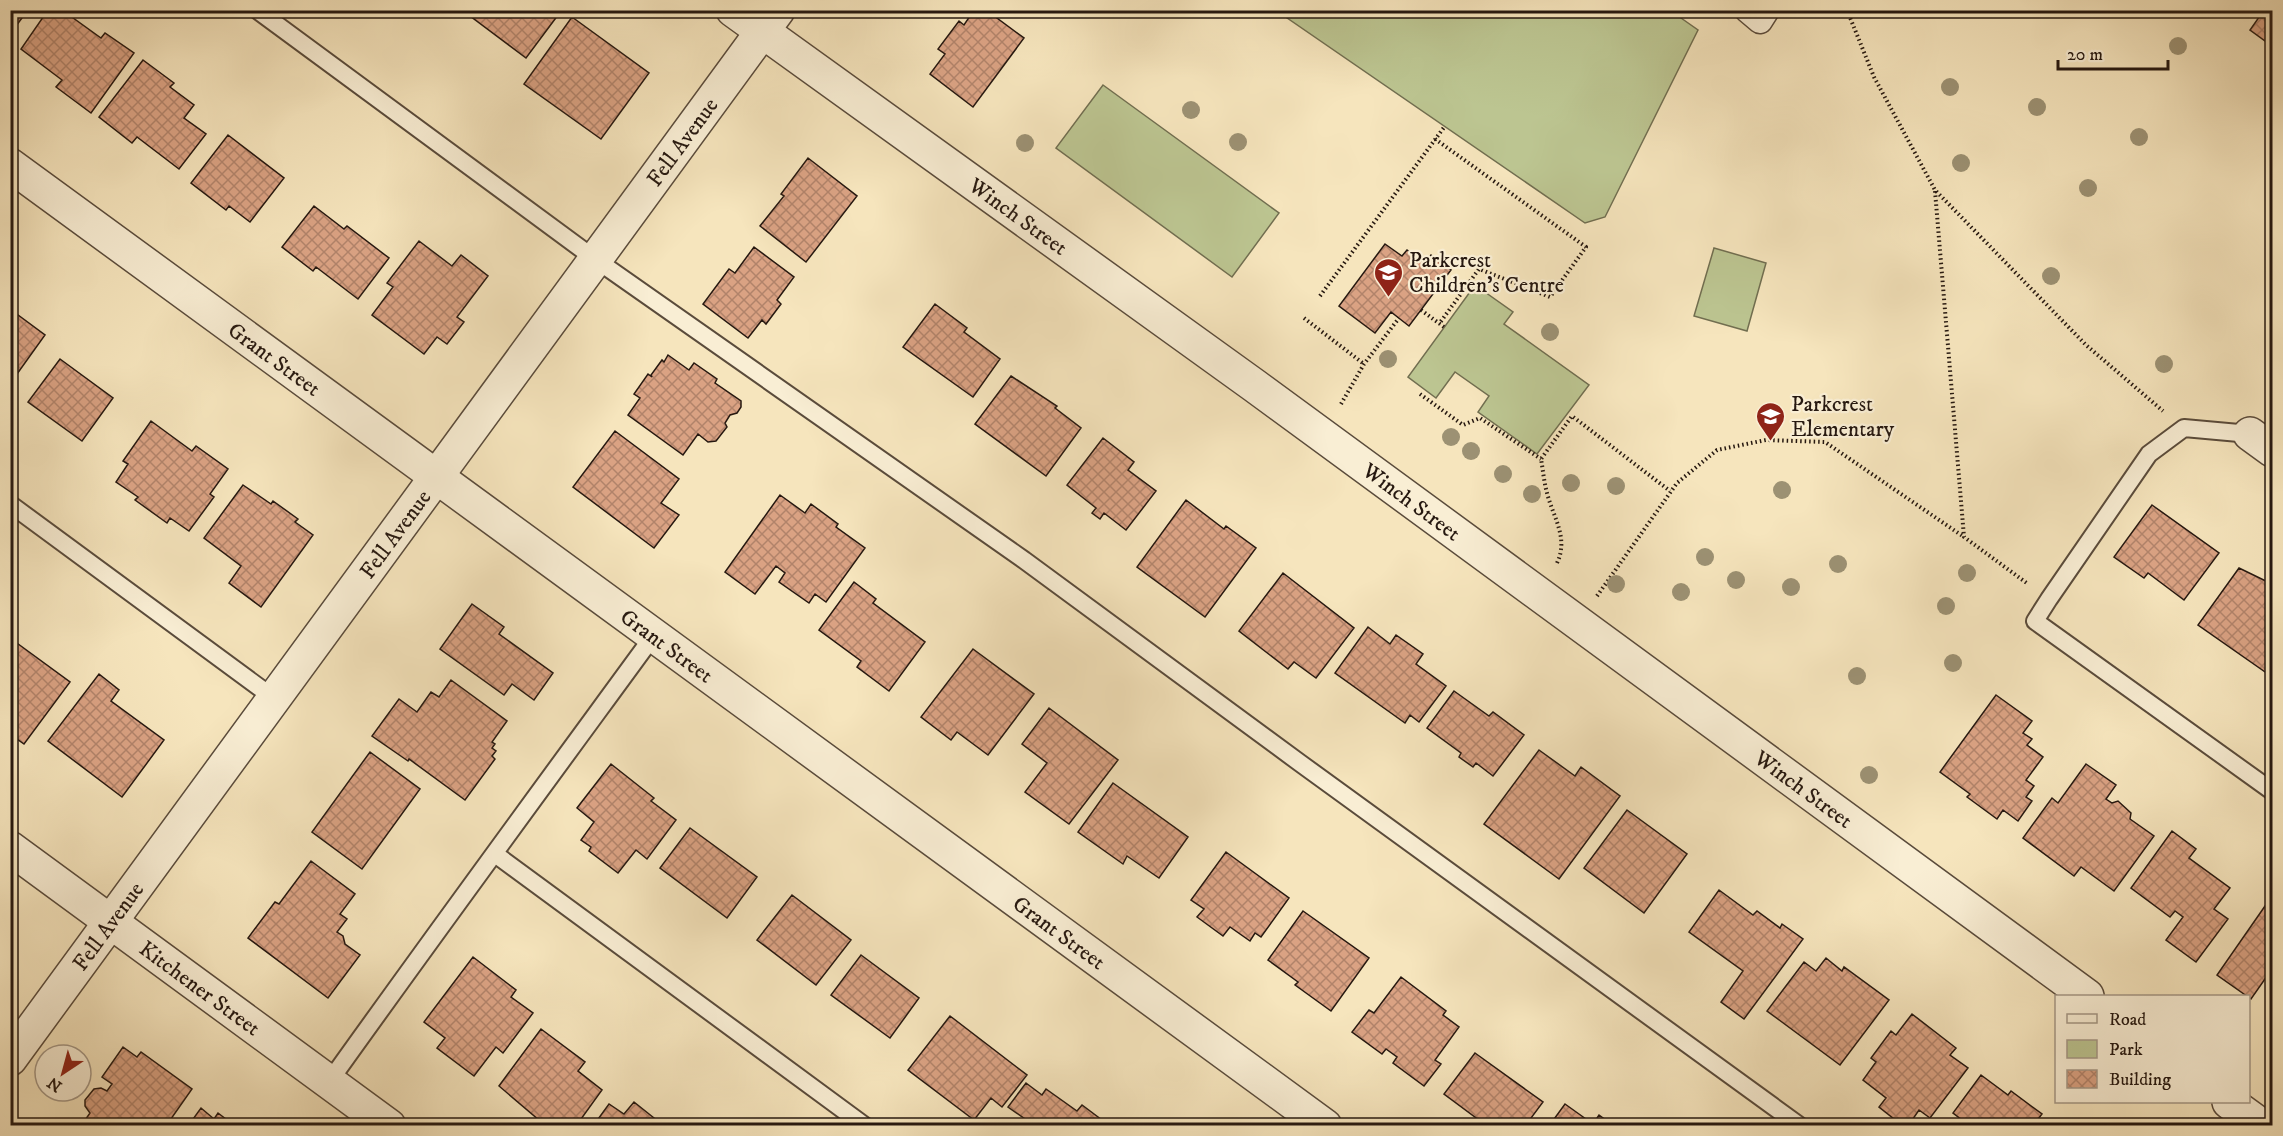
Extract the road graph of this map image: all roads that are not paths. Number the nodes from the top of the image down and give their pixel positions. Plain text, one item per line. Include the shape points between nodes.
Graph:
1 (257, 10) edge
2 (733, 10) edge
3 (1747, 10) edge
4 (1767, 10) edge
5 (771, 22) edge
6 (10, 165) edge
7 (595, 259) junction
8 (2261, 442) edge
9 (437, 477) junction
10 (10, 504) edge
11 (654, 635) junction
12 (275, 699) junction
13 (2272, 791) edge
14 (10, 848) edge
15 (495, 854) junction
16 (111, 921) junction
17 (2085, 995) edge
18 (10, 1059) edge
19 (329, 1082) junction
20 (2232, 1103) edge
21 (389, 1125) edge
22 (866, 1125) edge
23 (1325, 1125) edge
24 (1800, 1125) edge
25 (2262, 1125) edge

1 - 7 lane
2 - 5 street, Winch Street
3 - 4 street via 1760,21
5 - 7 street, Fell Avenue
5 - 17 street, Winch Street via 1274,400
6 - 9 street, Grant Street
7 - 9 street, Fell Avenue
7 - 24 lane via 1024,560
8 - 13 lane via 2184,428 2149,453 2036,621
9 - 11 street, Grant Street
9 - 12 street, Fell Avenue
10 - 12 lane
11 - 15 lane
11 - 23 street, Grant Street
12 - 16 street, Fell Avenue
14 - 16 street, Kitchener Street
15 - 19 lane
15 - 22 lane
16 - 18 street, Fell Avenue
16 - 19 street, Kitchener Street
19 - 21 street, Kitchener Street
20 - 25 street

